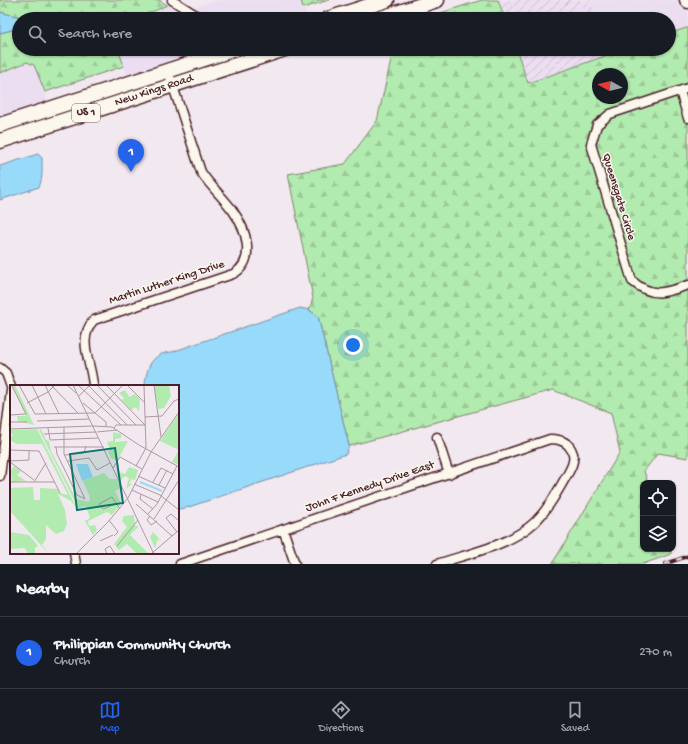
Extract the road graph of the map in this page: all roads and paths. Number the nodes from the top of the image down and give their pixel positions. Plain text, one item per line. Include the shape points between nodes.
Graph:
1 (172, 0) edge
2 (387, 0) edge
3 (437, 0) edge
4 (191, 12) edge
5 (350, 12) edge
6 (400, 12) edge
7 (214, 56) edge
8 (241, 56) edge
9 (168, 71) junction
10 (173, 85) junction
11 (684, 89) edge
12 (688, 118) edge
13 (0, 125) edge
14 (0, 141) edge
15 (688, 285) edge
16 (0, 368) edge
17 (10, 385) edge
18 (93, 385) edge
19 (10, 399) edge
20 (437, 437) dead end
21 (448, 474) junction
22 (0, 476) edge
23 (283, 529) junction
24 (74, 554) edge
25 (76, 564) edge
26 (180, 564) edge
27 (295, 564) edge
28 (437, 564) edge

1 - 4 street
2 - 5 highway
3 - 6 highway
7 - 9 highway, New Kings Road / US 1
8 - 10 highway, New Kings Road / US 1
9 - 10 street, Martin Luther King Drive
9 - 13 highway, New Kings Road / US 1
10 - 14 highway, New Kings Road / US 1
10 - 18 street, Martin Luther King Drive via 201,172 238,220 247,255 242,267 233,274 94,320 84,340 92,369
11 - 12 street, Queensgate Circle
11 - 15 street, Queensgate Circle via 610,114 597,125 591,144 632,281 651,292 660,293
16 - 17 street via 6,373
19 - 22 street
20 - 21 street
21 - 23 street, John F Kennedy Drive East
21 - 28 street, John F Kennedy Drive East via 550,439 562,440 574,453 570,469 551,503 534,522 505,541
23 - 26 street, John F Kennedy Drive East
23 - 27 street
24 - 25 street

